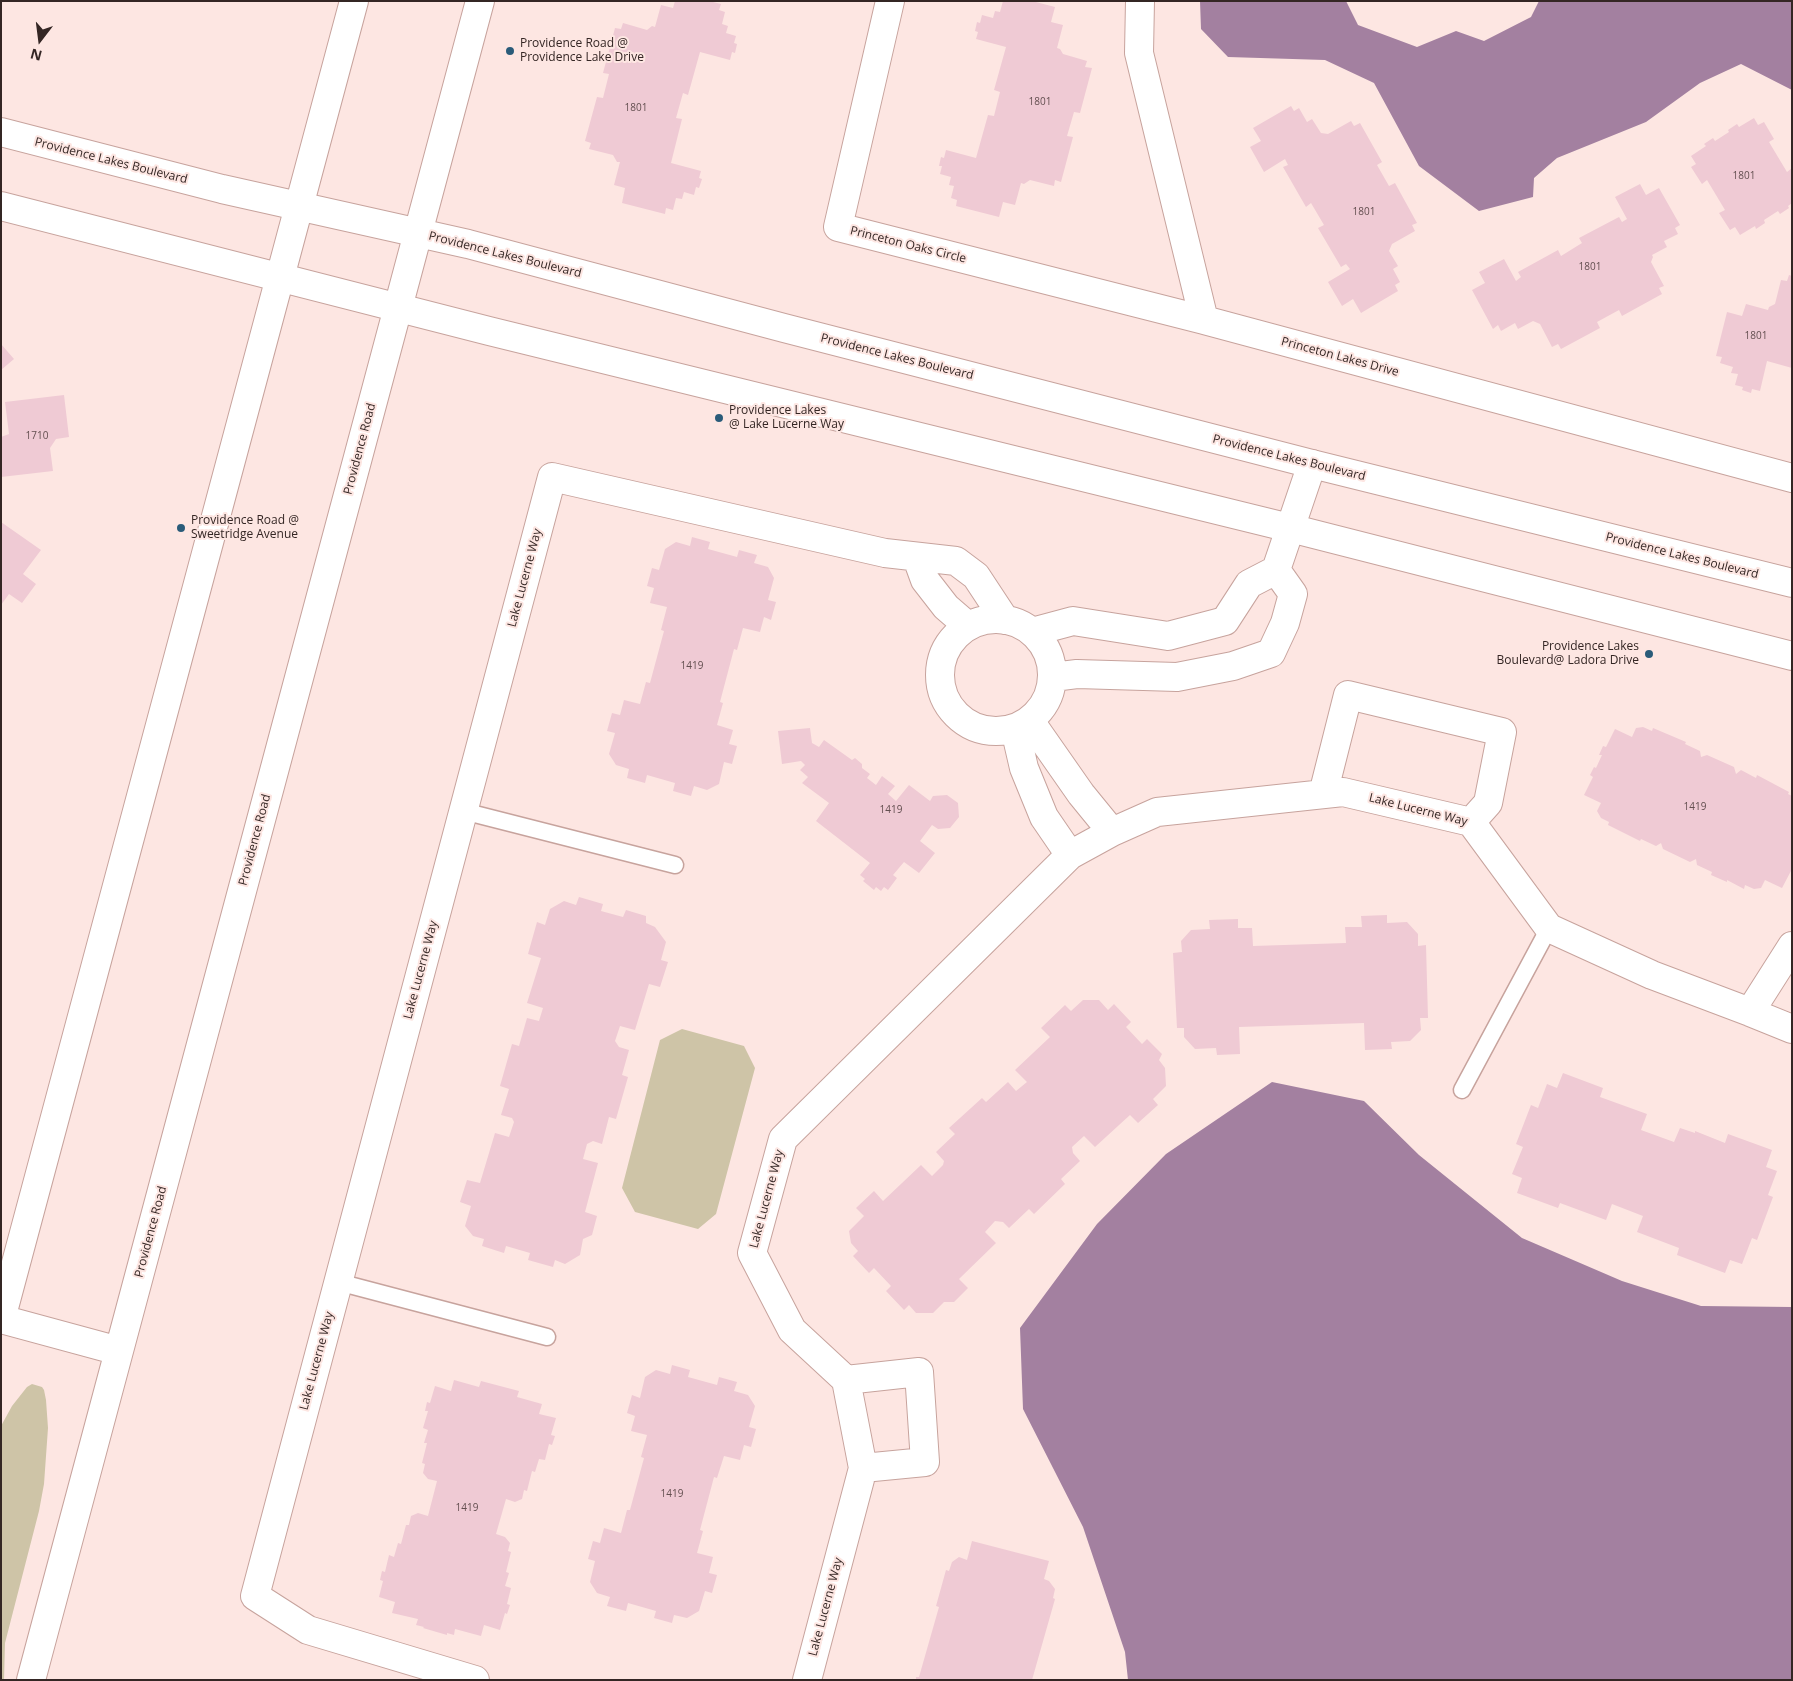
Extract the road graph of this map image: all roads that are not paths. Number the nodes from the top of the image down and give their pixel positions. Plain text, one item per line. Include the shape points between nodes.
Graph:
1 (354, 1) edge
2 (480, 1) edge
3 (890, 1) edge
4 (1140, 1) edge
5 (1, 132) edge
6 (1, 206) edge
7 (299, 206) junction
8 (419, 234) junction
9 (280, 278) junction
10 (398, 308) junction
11 (1204, 320) junction
12 (1312, 464) junction
13 (1792, 478) edge
14 (1290, 528) junction
15 (918, 558) junction
16 (1276, 570) junction
17 (1792, 583) edge
18 (1005, 620) junction
19 (968, 626) junction
20 (1032, 632) junction
21 (1792, 656) edge
22 (1053, 677) junction
23 (1022, 725) junction
24 (1324, 794) junction
25 (463, 811) junction
26 (1471, 822) junction
27 (1112, 832) junction
28 (1070, 856) junction
29 (675, 865) dead end
30 (1549, 928) junction
31 (1792, 946) edge
32 (1750, 1012) junction
33 (1792, 1029) edge
34 (1462, 1090) dead end
35 (338, 1282) junction
36 (1, 1319) edge
37 (547, 1336) dead end
38 (119, 1351) junction
39 (846, 1380) junction
40 (863, 1468) junction
41 (31, 1680) edge
42 (474, 1680) edge
43 (807, 1680) edge

1 - 7 street
2 - 8 street, Providence Road
3 - 11 street, Princeton Oaks Circle via 838,227
4 - 11 street via 1139,53
5 - 7 street, Providence Lakes Boulevard
6 - 9 street
7 - 8 street, Providence Lakes Boulevard
7 - 9 street
8 - 10 street, Providence Road
8 - 12 street, Providence Lakes Boulevard via 507,254
9 - 10 street
9 - 36 street
10 - 14 street
10 - 38 street, Providence Road
11 - 13 street, Princeton Lakes Drive
12 - 14 street
12 - 17 street, Providence Lakes Boulevard
14 - 16 street
14 - 21 street
15 - 18 street, Lake Lucerne Way via 956,561 976,576
15 - 19 street via 925,580
15 - 25 street, Lake Lucerne Way via 552,477
16 - 20 street via 1248,584 1225,621 1168,636 1073,621
16 - 22 street via 1293,594 1285,623 1271,652 1233,666 1177,676 1077,674
18 - 19 street via 984,620
18 - 20 street via 1018,623
19 - 23 street via 954,638 944,654 940,671 941,690 949,706 962,720 978,729 996,732
20 - 22 street via 1044,644 1051,660
22 - 23 street via 1050,694 1042,709
23 - 27 street
23 - 28 street via 1024,768 1044,817
24 - 26 street, Lake Lucerne Way via 1343,792
24 - 26 street via 1348,695 1502,732 1488,803
24 - 27 street, Lake Lucerne Way via 1157,812
25 - 29 lane
25 - 35 street, Lake Lucerne Way
26 - 30 street, Lake Lucerne Way
27 - 28 street, Lake Lucerne Way
28 - 39 street, Lake Lucerne Way via 783,1139 752,1253 792,1330
30 - 32 street, Lake Lucerne Way via 1652,975
30 - 34 lane
31 - 32 street
32 - 33 street, Lake Lucerne Way
35 - 37 lane
35 - 42 street, Lake Lucerne Way via 255,1596 308,1630
36 - 38 street
38 - 41 street, Providence Road
39 - 40 street, Lake Lucerne Way
39 - 40 street via 919,1372 925,1462
40 - 43 street, Lake Lucerne Way

